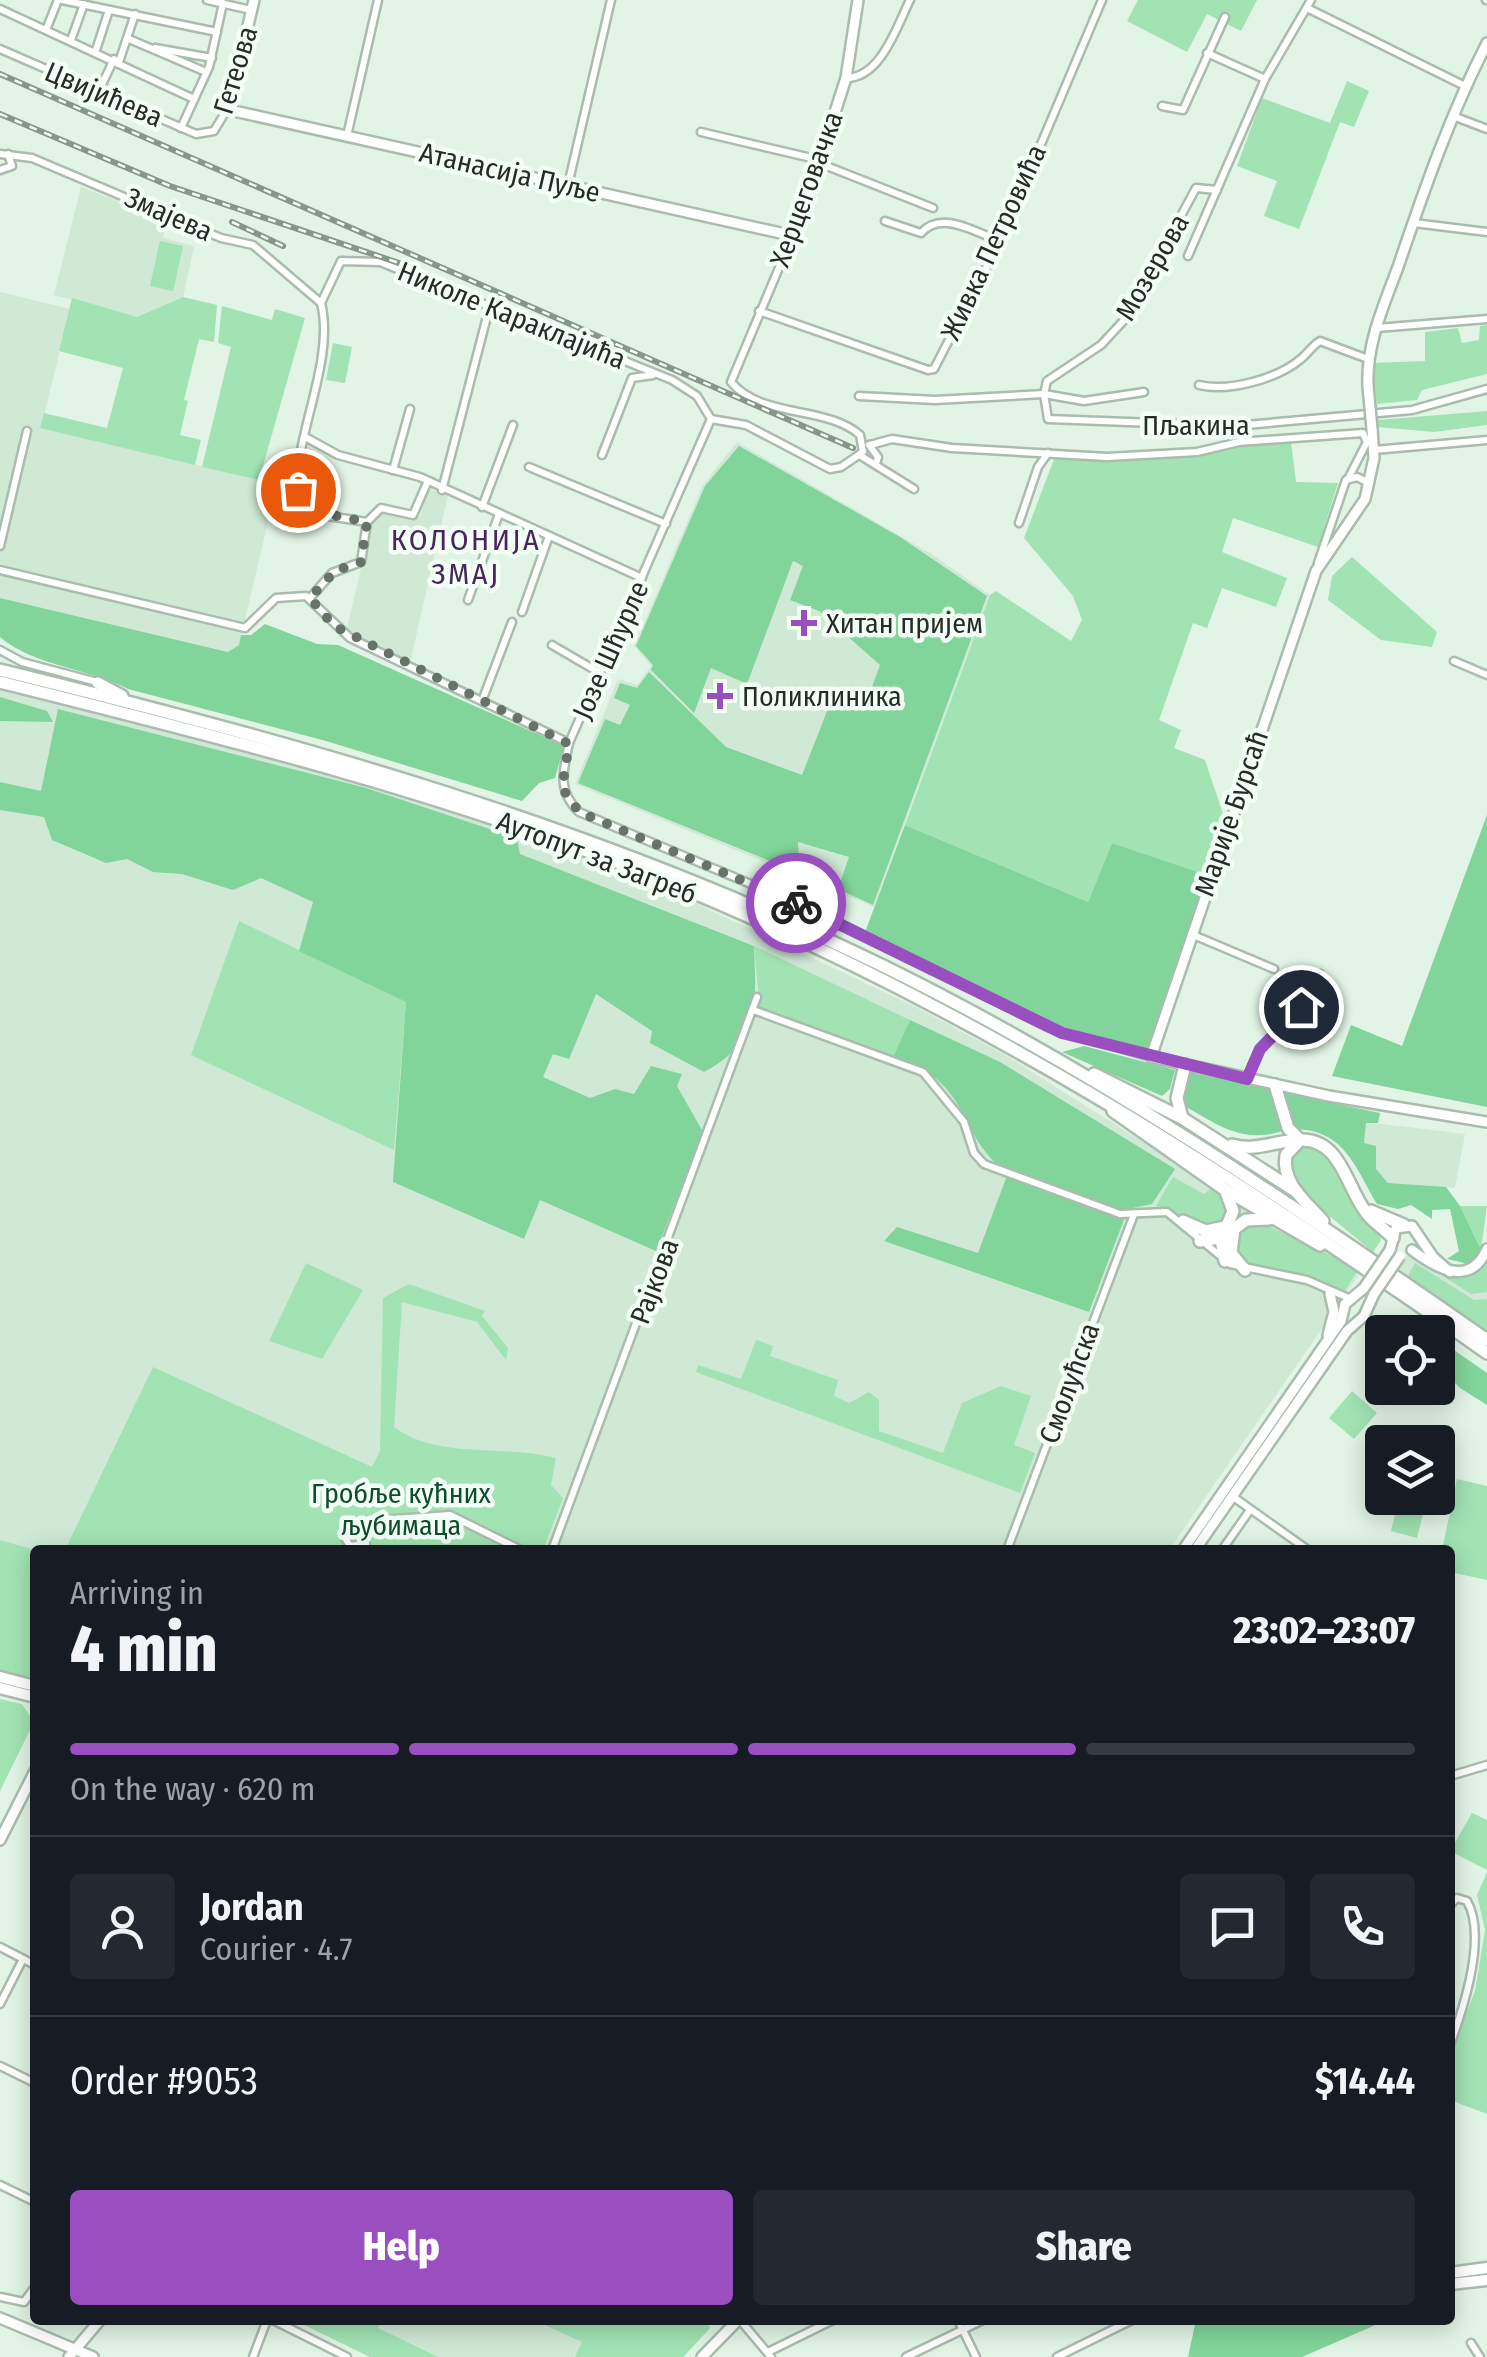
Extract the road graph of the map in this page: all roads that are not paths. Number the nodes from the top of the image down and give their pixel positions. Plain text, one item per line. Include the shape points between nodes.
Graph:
1 (11, 0) edge
2 (60, 0) edge
3 (133, 0) edge
4 (207, 0) edge
5 (378, 0) edge
6 (612, 0) edge
7 (858, 0) edge
8 (910, 0) edge
9 (1102, 0) edge
10 (84, 4) junction
11 (223, 4) junction
12 (1309, 4) edge
13 (254, 5) edge
14 (3, 10) edge
15 (110, 10) junction
16 (133, 14) junction
17 (1225, 17) dead end
18 (46, 30) junction
19 (217, 32) junction
20 (129, 39) junction
21 (70, 40) junction
22 (1487, 43) edge
23 (154, 48) junction
24 (0, 50) edge
25 (96, 50) junction
26 (1207, 53) junction
27 (212, 58) junction
28 (116, 60) junction
29 (206, 72) junction
30 (846, 78) junction
31 (1265, 79) junction
32 (1465, 86) junction
33 (98, 93) junction
34 (194, 98) junction
35 (229, 106) junction
36 (1162, 106) dead end
37 (1452, 115) junction
38 (181, 128) junction
39 (1487, 129) edge
40 (701, 132) dead end
41 (208, 134) joint
42 (347, 136) junction
43 (7, 156) edge
44 (820, 162) junction
45 (0, 170) edge
46 (568, 186) junction
47 (1218, 190) junction
48 (933, 208) dead end
49 (885, 221) dead end
50 (1413, 223) junction
51 (794, 232) junction
52 (1487, 232) edge
53 (1000, 241) junction
54 (1188, 256) dead end
55 (321, 303) junction
56 (490, 306) junction
57 (759, 311) junction
58 (1487, 319) edge
59 (1377, 328) junction
60 (1368, 359) junction
61 (659, 375) junction
62 (1199, 386) dead end
63 (1487, 389) edge
64 (1144, 392) dead end
65 (1044, 394) junction
66 (859, 396) dead end
67 (410, 409) dead end
68 (711, 419) junction
69 (512, 425) dead end
70 (27, 431) dead end
71 (307, 438) junction
72 (1487, 440) edge
73 (867, 445) junction
74 (1374, 450) junction
75 (1048, 453) junction
76 (602, 455) dead end
77 (860, 456) junction
78 (876, 464) junction
79 (528, 467) dead end
80 (393, 470) junction
81 (1348, 479) junction
82 (428, 482) junction
83 (1370, 484) junction
84 (914, 488) dead end
85 (442, 490) junction
86 (482, 507) junction
87 (499, 514) junction
88 (367, 522) junction
89 (1019, 523) dead end
90 (666, 524) junction
91 (550, 536) junction
92 (0, 546) edge
93 (0, 570) edge
94 (1316, 571) junction
95 (642, 578) junction
96 (310, 598) junction
97 (468, 600) dead end
98 (522, 612) dead end
99 (512, 622) dead end
100 (552, 645) dead end
101 (0, 650) edge
102 (1454, 661) dead end
103 (0, 670) edge
104 (600, 673) junction
105 (1487, 676) edge
106 (0, 682) edge
107 (98, 683) joint
108 (482, 702) junction
109 (140, 704) junction
110 (569, 744) junction
111 (1190, 933) junction
112 (1274, 970) dead end
113 (1320, 974) dead end
114 (758, 997) dead end
115 (756, 1011) junction
116 (1152, 1057) junction
117 (1184, 1066) junction
118 (1080, 1072) junction
119 (1247, 1079) junction
120 (1275, 1085) junction
121 (1178, 1090) junction
122 (1093, 1092) junction
123 (1149, 1100) junction
124 (1182, 1118) junction
125 (1487, 1122) edge
126 (1300, 1140) junction
127 (1223, 1142) junction
128 (1224, 1189) junction
129 (1296, 1192) junction
130 (1360, 1203) junction
131 (1132, 1217) junction
132 (1273, 1220) junction
133 (1183, 1221) junction
134 (1404, 1224) junction
135 (1227, 1232) junction
136 (1419, 1236) junction
137 (1339, 1238) junction
138 (1200, 1240) junction
139 (1399, 1248) junction
140 (1487, 1250) edge
141 (1225, 1261) junction
142 (1357, 1262) junction
143 (1245, 1270) junction
144 (1450, 1272) junction
145 (1327, 1290) junction
146 (1369, 1291) junction
147 (1349, 1304) junction
148 (1366, 1305) junction
149 (1359, 1320) junction
150 (1487, 1340) edge
151 (1327, 1342) junction
152 (1487, 1353) edge
153 (1228, 1494) junction
154 (1250, 1510) junction
155 (366, 1544) dead end
156 (349, 1545) edge
157 (358, 1545) edge
158 (511, 1545) edge
159 (554, 1545) edge
160 (1009, 1545) edge
161 (1187, 1545) edge
162 (1198, 1545) edge
163 (1226, 1545) edge
164 (1301, 1545) edge
165 (0, 1677) edge
166 (30, 1685) edge
167 (0, 1688) edge
168 (30, 1696) edge
169 (1487, 1766) edge
170 (1455, 1775) edge
171 (30, 1781) edge
172 (0, 1840) edge
173 (1455, 1902) edge
174 (0, 1947) edge
175 (23, 1959) junction
176 (30, 1962) edge
177 (0, 2004) edge
178 (1455, 2030) edge
179 (0, 2066) edge
180 (30, 2081) edge
181 (0, 2185) edge
182 (30, 2200) edge
183 (1487, 2268) edge
184 (1455, 2272) edge
185 (1487, 2280) edge
186 (1455, 2283) edge
187 (30, 2294) edge
188 (0, 2297) edge
189 (0, 2318) edge
190 (96, 2325) edge
191 (268, 2325) edge
192 (281, 2325) edge
193 (734, 2325) edge
194 (743, 2325) edge
195 (824, 2325) edge
196 (960, 2325) edge
197 (973, 2325) edge
198 (1122, 2325) edge
199 (963, 2330) junction
200 (1470, 2342) dead end
201 (72, 2353) edge
202 (770, 2355) edge
203 (92, 2357) edge
204 (253, 2357) edge
205 (348, 2357) edge
206 (702, 2357) edge
207 (906, 2357) edge
208 (976, 2357) edge
209 (1056, 2357) edge
210 (1480, 2357) edge

1 - 14 street
2 - 10 street
2 - 18 street
3 - 16 street
4 - 11 street
5 - 42 street
6 - 46 street
7 - 30 street, Херцеговачка
8 - 30 street via 875,64
9 - 53 street, Живка Петровића
10 - 15 street
10 - 21 street
11 - 13 street
11 - 19 street
12 - 31 street, Мозерова
12 - 32 street
13 - 35 street, Гетеова
14 - 18 street
15 - 16 street
15 - 25 street
16 - 19 street
16 - 20 street
17 - 26 street
18 - 21 street
19 - 27 street
20 - 23 street
20 - 28 street
21 - 25 street
22 - 32 street, Марије Бурсаћ
23 - 27 street
23 - 29 street
24 - 33 street, Цвијићева
25 - 28 street
26 - 31 street
26 - 36 street via 1181,112
27 - 29 street
28 - 33 street
28 - 34 street
29 - 34 street
30 - 44 street, Херцеговачка
31 - 47 street, Мозерова
32 - 37 street, Марије Бурсаћ
33 - 38 street, Цвијићева
34 - 38 street
35 - 41 street, Гетеова
35 - 42 street, Атанасија Пуље
37 - 39 street
37 - 50 street, Марије Бурсаћ
38 - 41 street, Цвијићева
40 - 44 street
42 - 46 street, Атанасија Пуље
43 - 45 street via 8,170
43 - 55 street, Змајева via 25,156 221,238 250,242
44 - 48 street
44 - 51 street, Херцеговачка
46 - 51 street, Атанасија Пуље
47 - 54 street, Мозерова
47 - 65 street, Мозерова via 1196,188 1126,318 1101,345 1052,377
49 - 53 street via 921,233 942,220
50 - 52 street
50 - 59 street, Марије Бурсаћ
51 - 57 street, Херцеговачка
53 - 57 street, Живка Петровића via 932,370
55 - 56 street, Николе Караклајића via 340,261 357,259 420,275
55 - 71 street via 326,338
56 - 61 street, Николе Караклајића
56 - 85 street
57 - 73 street, Херцеговачка via 731,382 802,415 850,427
58 - 59 street
59 - 60 street, Марије Бурсаћ
60 - 62 street via 1320,341 1271,375
60 - 74 street, Марије Бурсаћ, bridge
61 - 68 street, Николе Караклајића via 697,396
61 - 76 street via 632,378
63 - 65 street, Пљакина via 1421,408 1235,426 1048,419
64 - 65 street via 1084,401
65 - 66 street
67 - 80 street
68 - 77 street via 746,426 830,468
68 - 90 street, Јозе Шћурле
69 - 86 street
70 - 92 street
71 - 80 street via 338,455
71 - 88 street via 298,478 301,506
72 - 74 street
73 - 75 street via 892,440
73 - 77 street
73 - 78 street via 878,456
74 - 83 street, Марије Бурсаћ
75 - 81 street, Марије Бурсаћ via 1197,452 1239,442 1363,433 1366,444
75 - 89 street
77 - 78 street
78 - 84 street
79 - 90 street
80 - 82 street
81 - 83 street
81 - 94 street, Марије Бурсаћ
82 - 85 street
82 - 88 street via 415,514 381,508
83 - 94 street, Марије Бурсаћ via 1352,524
85 - 86 street
86 - 87 street
87 - 91 street
87 - 97 street
88 - 96 street via 361,562 335,571
90 - 95 street, Јозе Шћурле
91 - 95 street
91 - 98 street
93 - 96 street via 236,626 250,627 276,598
94 - 111 street, Марије Бурсаћ
95 - 104 street, Јозе Шћурле
96 - 108 street, Јозе Шћурле via 350,638
99 - 108 street
100 - 104 street
101 - 107 street
102 - 105 street
103 - 109 highway, Аутопут за Загреб
104 - 110 street, Јозе Шћурле
106 - 122 highway, Аутопут за Загреб via 329,766 558,840 837,956
107 - 109 highway
108 - 110 street, Јозе Шћурле
109 - 118 highway, Аутопут за Загреб via 388,771 628,854 870,960
110 - 116 street via 562,788 579,812 793,901 1048,1027
111 - 112 street
111 - 116 street, Марије Бурсаћ
113 - 119 street via 1301,1007 1256,1054
114 - 115 street, Рајкова
115 - 131 street via 918,1069 959,1114 980,1161
115 - 159 street, Рајкова
116 - 117 street
117 - 119 street
117 - 121 highway
118 - 123 highway
118 - 137 highway, Аутопут за Загреб
119 - 120 street
120 - 125 street
120 - 126 highway via 1286,1122
121 - 123 highway via 1164,1102
121 - 124 highway
122 - 128 highway
122 - 142 highway, Аутопут за Загреб
123 - 124 highway
124 - 127 highway
126 - 127 highway via 1254,1148
126 - 129 highway via 1284,1165
126 - 130 highway via 1329,1148
127 - 129 highway
128 - 132 highway
128 - 135 highway via 1233,1211
129 - 137 highway
130 - 134 highway
130 - 139 highway
131 - 133 street via 1162,1211
131 - 160 street, Смолућска
132 - 135 highway via 1252,1218
132 - 142 highway
133 - 135 highway
133 - 138 street
134 - 136 street
134 - 139 street
135 - 138 highway
135 - 141 highway
135 - 143 highway via 1230,1253
136 - 139 street
136 - 144 street
137 - 150 highway
138 - 141 street
139 - 144 street
139 - 146 street, bridge
140 - 144 street via 1470,1270
141 - 143 street
142 - 152 highway
143 - 145 street
145 - 147 street
145 - 151 street via 1334,1312
146 - 147 street
146 - 148 street
147 - 148 street
147 - 149 street
147 - 151 street
148 - 149 street
149 - 153 street
151 - 153 street
153 - 154 street
153 - 161 street
153 - 162 street
154 - 163 street
154 - 164 street
155 - 157 street
156 - 158 street via 345,1538 352,1524 450,1515
165 - 166 main road
167 - 168 main road
169 - 170 street
171 - 172 street
173 - 178 street via 1471,1906 1479,1927
174 - 175 street
175 - 176 street
175 - 177 street
179 - 180 street
181 - 182 street
183 - 184 main road
185 - 186 main road
187 - 188 street via 24,2302
189 - 201 street
190 - 201 street
191 - 204 street
192 - 205 street
193 - 206 street
194 - 202 street
195 - 202 street
196 - 199 street
197 - 199 street
198 - 209 street
199 - 207 street
199 - 208 street
200 - 210 street
201 - 203 street

